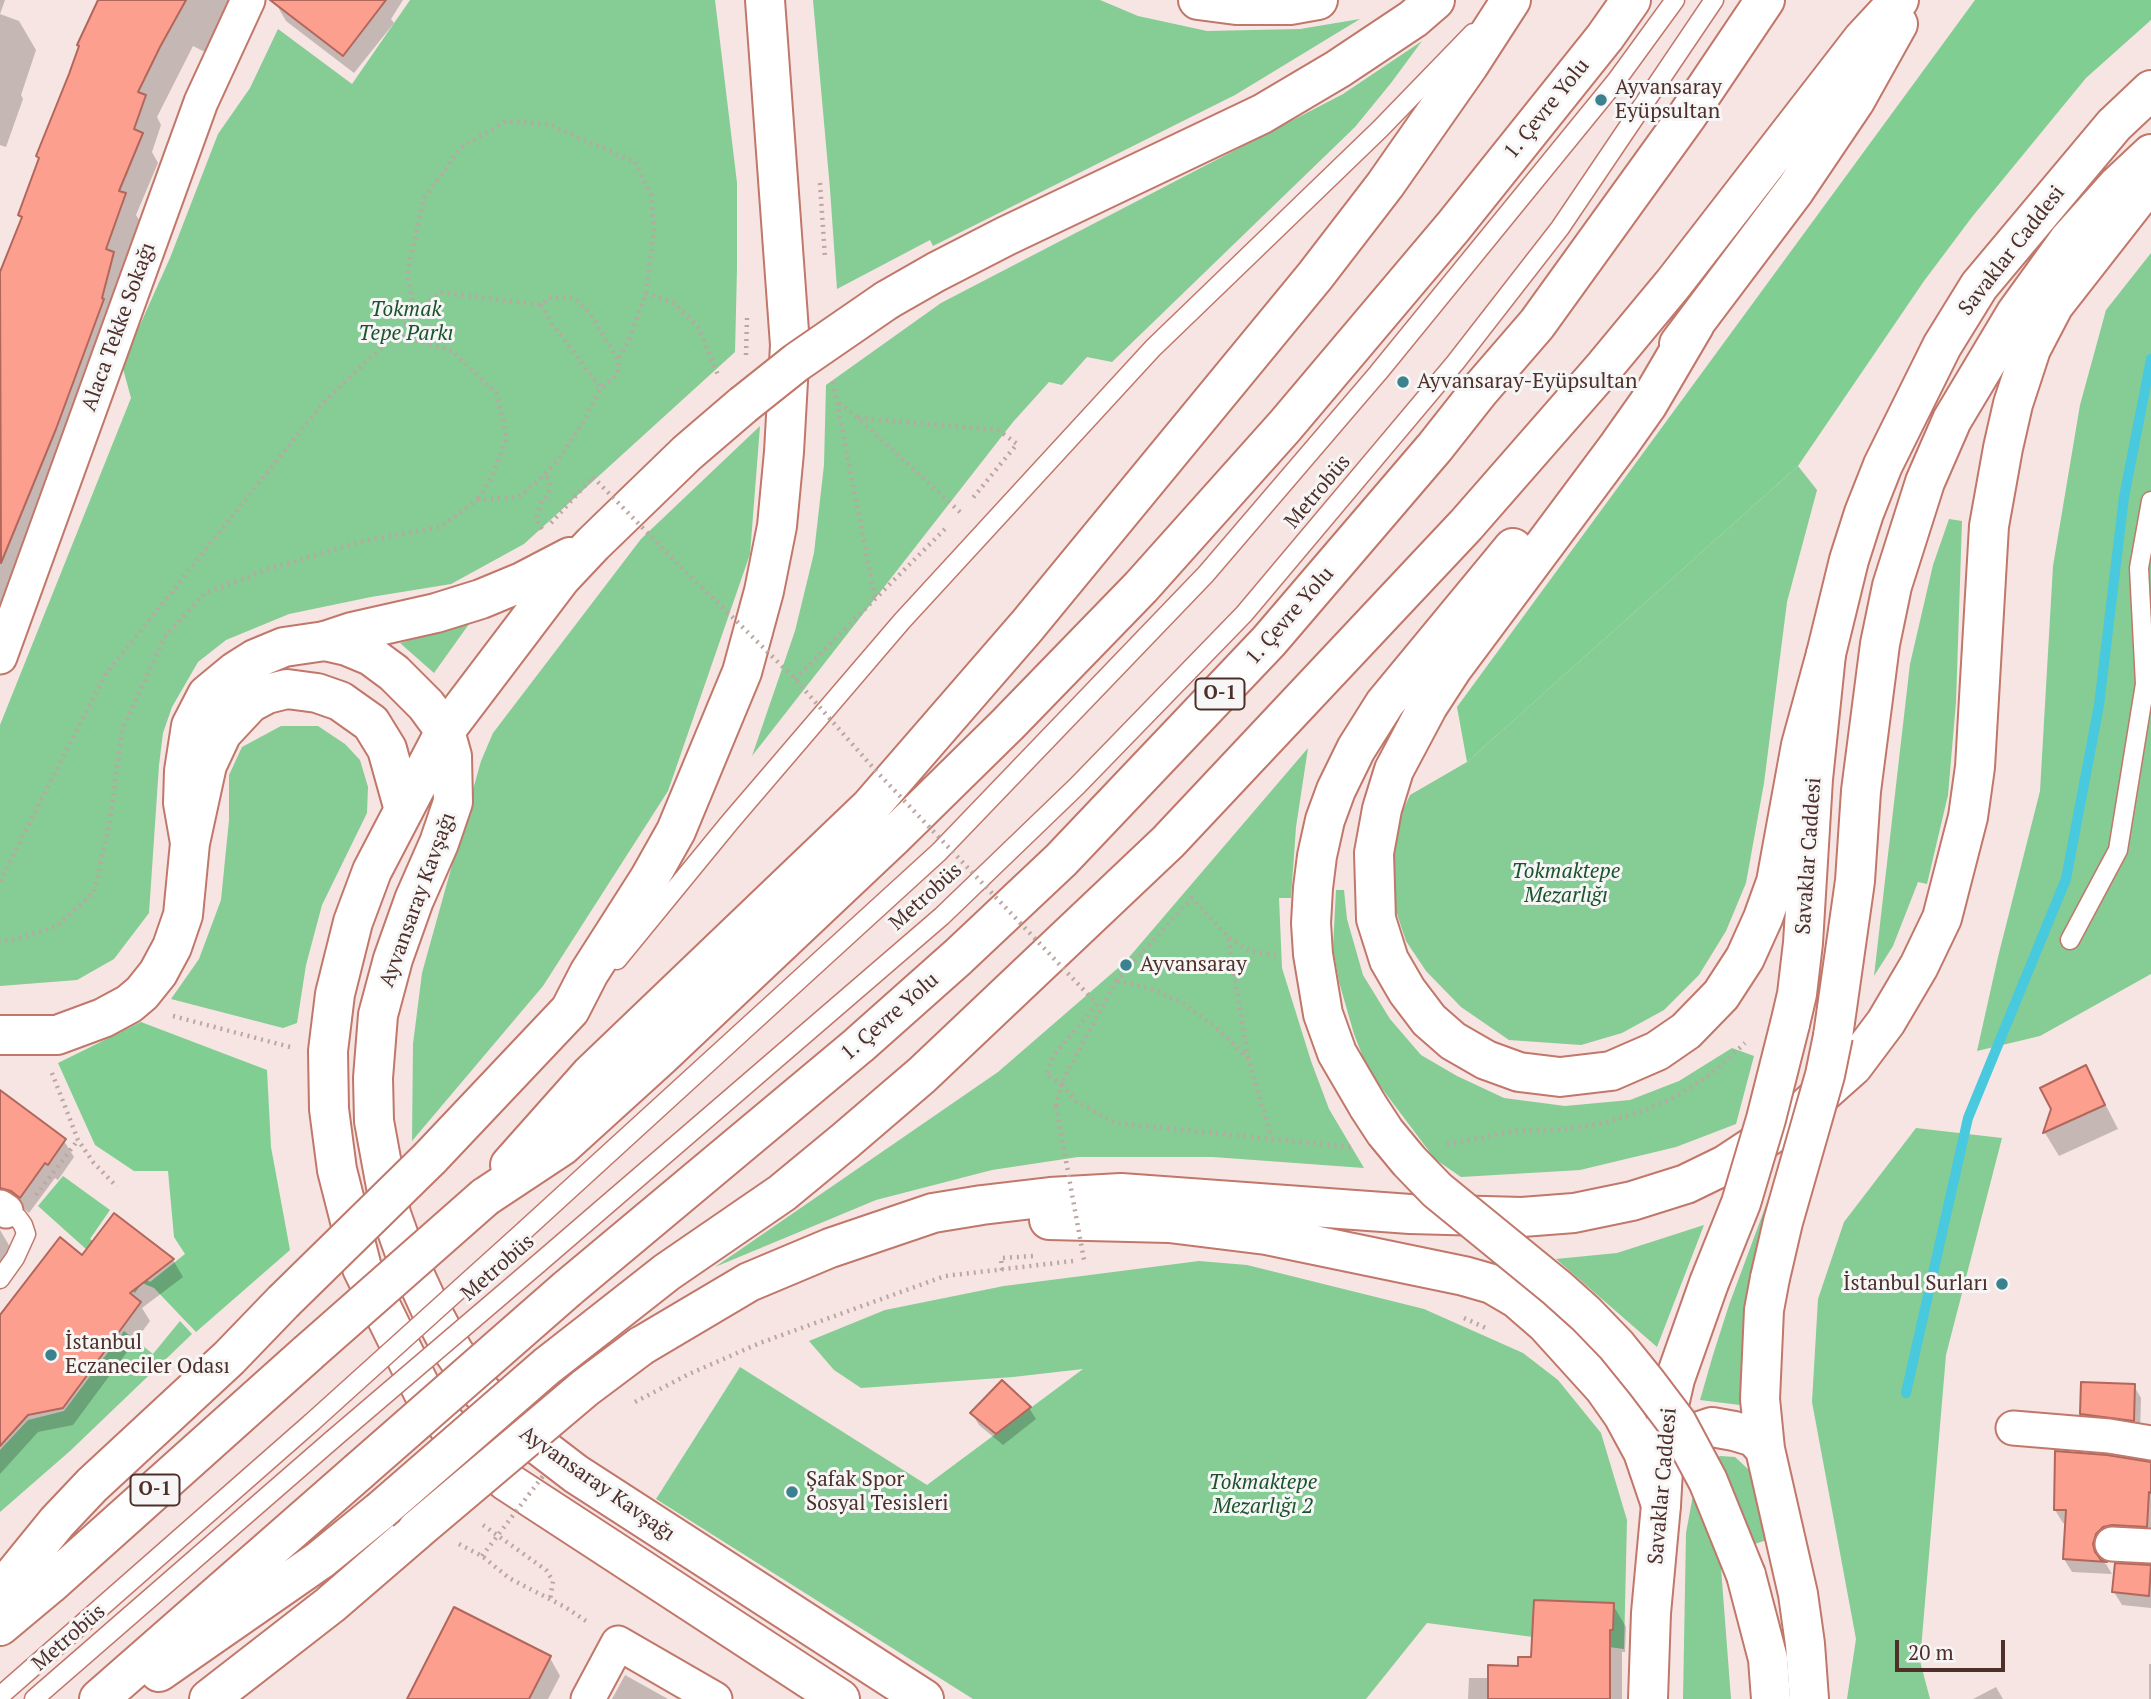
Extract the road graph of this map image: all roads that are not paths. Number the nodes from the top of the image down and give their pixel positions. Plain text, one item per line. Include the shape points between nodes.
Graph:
1 (248, 0) edge
2 (765, 0) edge
3 (1198, 0) edge
4 (1318, 0) edge
5 (1436, 0) edge
6 (1504, 0) edge
7 (1511, 0) edge
8 (1631, 0) edge
9 (1675, 0) edge
10 (1714, 0) edge
11 (1765, 0) edge
12 (1899, 0) edge
13 (1910, 0) edge
14 (2151, 90) edge
15 (2151, 155) edge
16 (2151, 181) edge
17 (1695, 324) junction
18 (2151, 501) edge
19 (593, 544) junction
20 (325, 641) junction
21 (1826, 654) junction
22 (0, 657) edge
23 (445, 731) junction
24 (404, 810) junction
25 (190, 843) junction
26 (2070, 940) dead end
27 (570, 1010) junction
28 (0, 1035) edge
29 (485, 1196) junction
30 (8, 1212) edge
31 (893, 1227) junction
32 (0, 1279) edge
33 (2013, 1428) dead end
34 (2151, 1443) edge
35 (1665, 1448) junction
36 (1765, 1449) junction
37 (1661, 1505) junction
38 (2112, 1544) dead end
39 (2151, 1546) edge
40 (1746, 1575) junction
41 (0, 1592) edge
42 (0, 1626) edge
43 (0, 1696) edge
44 (34, 1699) edge
45 (99, 1699) edge
46 (108, 1699) edge
47 (209, 1699) edge
48 (588, 1699) edge
49 (715, 1699) edge
50 (840, 1699) edge
51 (924, 1699) edge
52 (1648, 1699) edge
53 (1754, 1699) edge
54 (1771, 1699) edge
55 (1809, 1699) edge

1 - 22 street, Alaca Tekke Sokağı via 201,102
2 - 27 main road via 790,345 772,552 742,672 676,831
3 - 4 main road via 1290,5
5 - 19 main road, bridge via 1338,69 1262,114 1006,236 887,300 744,405
6 - 27 lane via 1380,129 1153,348 902,621
7 - 29 main road via 1385,185 1307,286 1027,626 870,807 590,1075
8 - 29 main road, 1. Çevre Yolu / O-1 via 1453,227 1141,587 893,837 660,1057 562,1146
9 - 43 lane, Metrobüs, bridge via 1616,81 1387,362 1206,575 939,852 311,1423
10 - 44 lane, Metrobüs, bridge via 1560,228 1455,363 1244,614 1077,786 942,916
11 - 45 main road, 1. Çevre Yolu / O-1, bridge via 1537,324 1269,641 1061,860 859,1045 567,1289
12 - 46 main road, bridge via 1862,40 1605,366 1466,525 1168,842 922,1075 782,1193 667,1272 547,1366 320,1560 158,1673
13 - 17 main road via 1832,135
14 - 21 main road, Savaklar Caddesi via 2114,125 2013,243 1979,286 1942,346 1864,513
15 - 36 main road, Savaklar Caddesi, bridge via 2068,241 2016,313 1952,420 1925,482 1892,586 1880,644 1833,1036 1764,1310 1760,1399
16 - 31 main road via 2054,305 2031,349 2013,404 1989,526 1975,768 1968,817 1942,918 1886,1022 1853,1066 1790,1122 1725,1165 1686,1184 1574,1213 1522,1217 1410,1214 1121,1193 982,1205 933,1213
17 - 21 main road via 1648,404 1452,669 1394,770 1374,853 1376,919 1389,960 1429,1020 1486,1060 1519,1072 1560,1077 1611,1070 1657,1051 1686,1031 1721,995 1763,918 1776,882 1801,745
17 - 40 main road, bridge via 1394,692 1356,749 1325,820 1311,923 1324,1014 1337,1053 1385,1132 1437,1190 1557,1287 1631,1363 1677,1423 1708,1480
18 - 26 lane via 2139,568 2145,684 2118,850
19 - 20 main road via 481,599
19 - 23 main road via 527,620
20 - 23 main road via 371,656 394,673
20 - 25 main road via 284,647 255,659 207,695 191,726 184,771 183,803
21 - 35 main road, Savaklar Caddesi, bridge via 1797,994 1741,1203 1675,1378
23 - 24 main road, Ayvansaray Kavşağı
23 - 51 main road, Ayvansaray Kavşağı via 452,756 453,802 393,959 378,1015 373,1078 374,1121 391,1214 430,1308 453,1352 512,1425 576,1474
24 - 25 main road via 387,749 371,723 340,701 287,689 250,703 222,733 207,765
24 - 50 main road, Ayvansaray Kavşağı via 372,871 354,922 335,994 328,1051 337,1170 362,1268 387,1320 424,1395 453,1433 506,1481
25 - 28 main road via 183,915 172,947 142,993 103,1018 57,1035
27 - 41 main road, bridge via 430,1158 229,1358 92,1485
29 - 42 main road, O-1, bridge
30 - 32 lane via 26,1234
31 - 37 main road via 1040,1219 1169,1223 1266,1235 1492,1284 1546,1324 1604,1388 1643,1452
31 - 47 main road, bridge via 749,1282 641,1346 585,1388 330,1605
33 - 34 street
35 - 36 main road via 1712,1427 1754,1437
35 - 37 main road, Savaklar Caddesi
36 - 55 main road, Savaklar Caddesi via 1798,1594
37 - 52 main road, Savaklar Caddesi
38 - 39 street
40 - 53 main road
40 - 54 main road via 1768,1659
48 - 49 street via 618,1643

